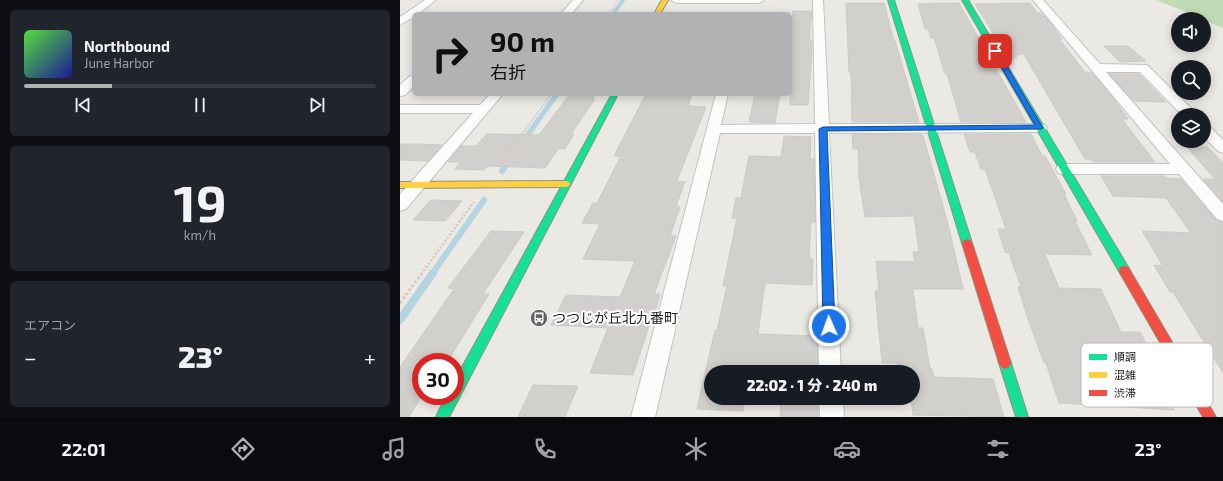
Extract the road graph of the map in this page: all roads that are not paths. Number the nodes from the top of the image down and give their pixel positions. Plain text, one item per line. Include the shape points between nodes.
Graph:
1 (431, 0) edge
2 (578, 0) edge
3 (665, 0) edge
4 (676, 0) edge
5 (759, 0) edge
6 (818, 0) edge
7 (891, 0) edge
8 (966, 0) edge
9 (1038, 0) edge
10 (743, 2) edge
11 (414, 12) edge
12 (568, 12) edge
13 (659, 12) edge
14 (412, 13) edge
15 (400, 22) edge
16 (1097, 68) junction
17 (412, 81) edge
18 (400, 92) edge
19 (495, 96) edge
20 (614, 96) edge
21 (721, 96) edge
22 (1183, 108) edge
23 (400, 109) edge
24 (484, 109) junction
25 (932, 128) junction
26 (1040, 128) junction
27 (713, 129) junction
28 (823, 129) junction
29 (1211, 136) edge
30 (1223, 148) edge
31 (1064, 169) junction
32 (1184, 169) junction
33 (567, 184) junction
34 (400, 185) edge
35 (417, 185) junction
36 (400, 205) edge
37 (1223, 215) edge
38 (1166, 343) edge
39 (830, 365) edge
40 (464, 375) edge
41 (448, 405) edge
42 (831, 405) edge
43 (1204, 407) edge
44 (442, 417) edge
45 (643, 417) edge
46 (832, 417) edge
47 (1022, 417) edge
48 (1210, 417) edge

1 - 11 street
2 - 12 street
3 - 13 street
4 - 10 street
5 - 10 street
6 - 28 street
7 - 25 street
8 - 26 street
9 - 16 street
14 - 15 street
16 - 22 street via 1143,68
16 - 32 street
17 - 18 street
19 - 24 street
20 - 33 street
21 - 27 street
23 - 24 street
24 - 35 street
25 - 26 street
25 - 28 street
25 - 47 street
26 - 31 street
27 - 28 street
27 - 45 street
28 - 39 street
29 - 30 street
31 - 32 street
31 - 38 street
32 - 37 street
33 - 35 street
33 - 40 street
34 - 35 street
35 - 36 street
41 - 44 street
42 - 46 street
43 - 48 street

